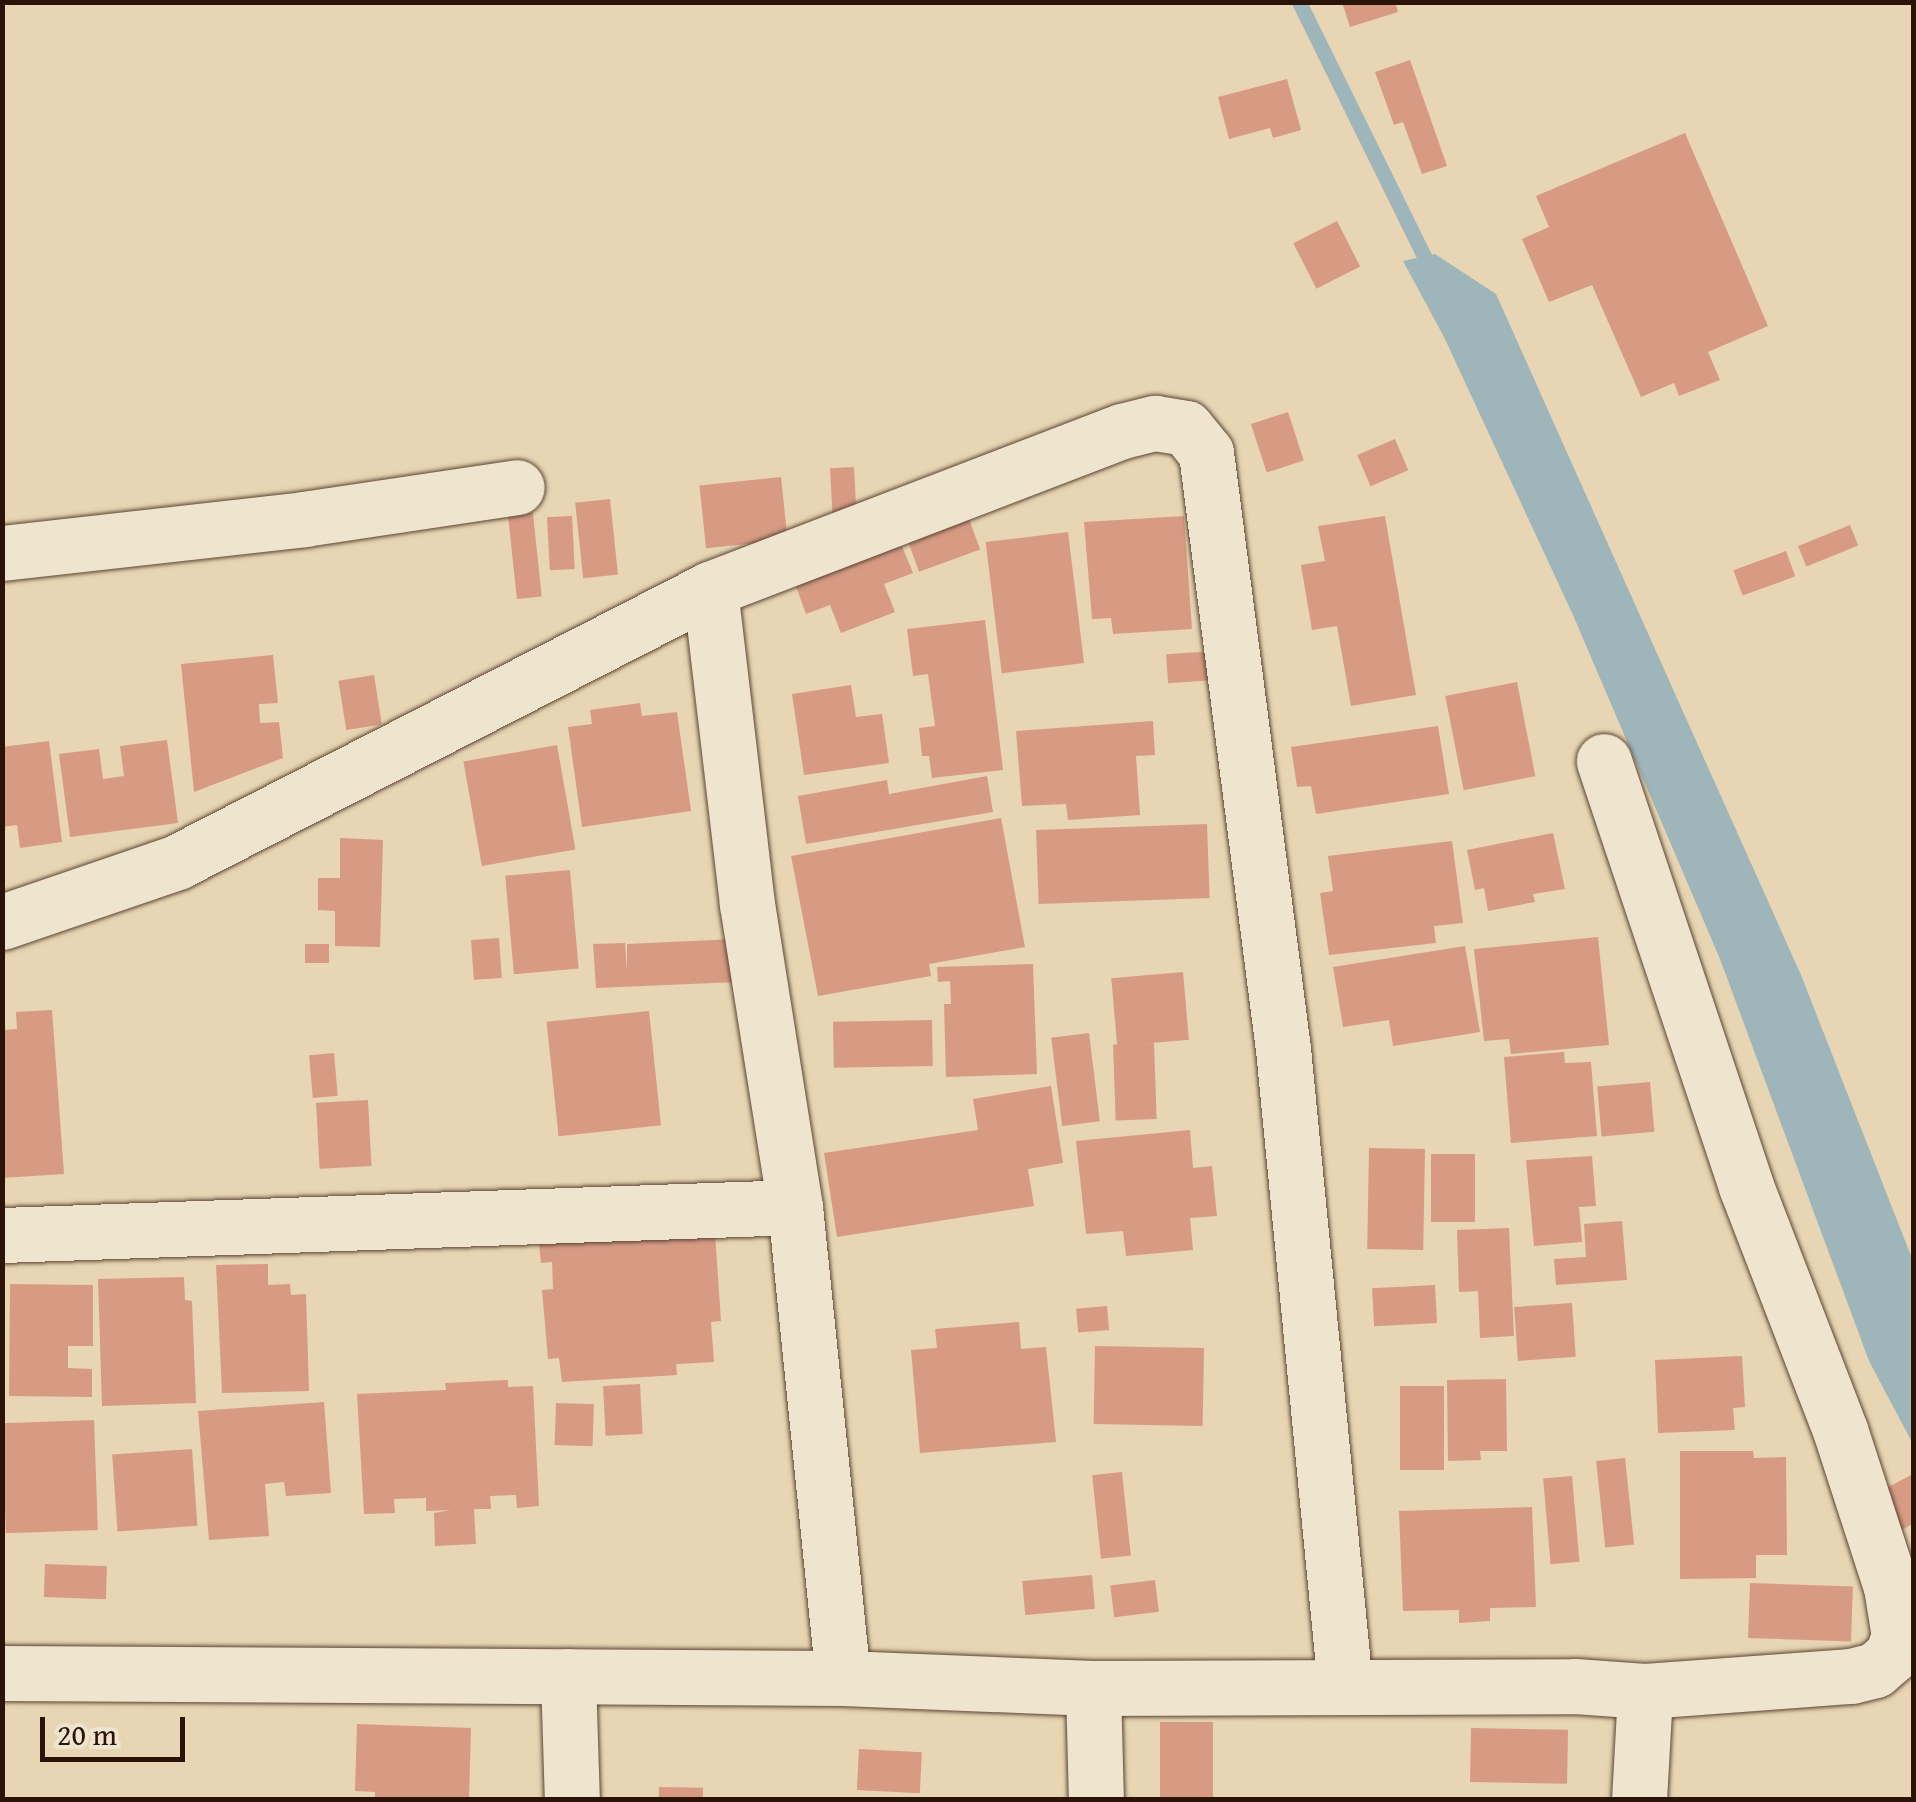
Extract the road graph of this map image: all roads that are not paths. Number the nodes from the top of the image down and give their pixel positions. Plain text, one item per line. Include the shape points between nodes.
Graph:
1 (516, 487) dead end
2 (2, 553) edge
3 (710, 589) junction
4 (1604, 761) dead end
5 (2, 922) edge
6 (795, 1207) junction
7 (2, 1235) edge
8 (2, 1674) edge
9 (568, 1676) junction
10 (843, 1678) junction
11 (1345, 1686) junction
12 (1094, 1688) junction
13 (1645, 1691) junction
14 (572, 1800) edge
15 (1096, 1800) edge
16 (1638, 1800) edge

1 - 2 street
3 - 5 street via 177,862
3 - 6 street via 747,904
3 - 11 street via 1122,431 1155,423 1186,428 1206,453 1282,1049
4 - 13 street via 1746,1186 1840,1430 1890,1587 1898,1636 1892,1655 1875,1670 1851,1676
6 - 7 street
6 - 10 street
8 - 9 street
9 - 10 street
9 - 14 street
10 - 12 street
11 - 12 street
11 - 13 street
12 - 15 street
13 - 16 street

